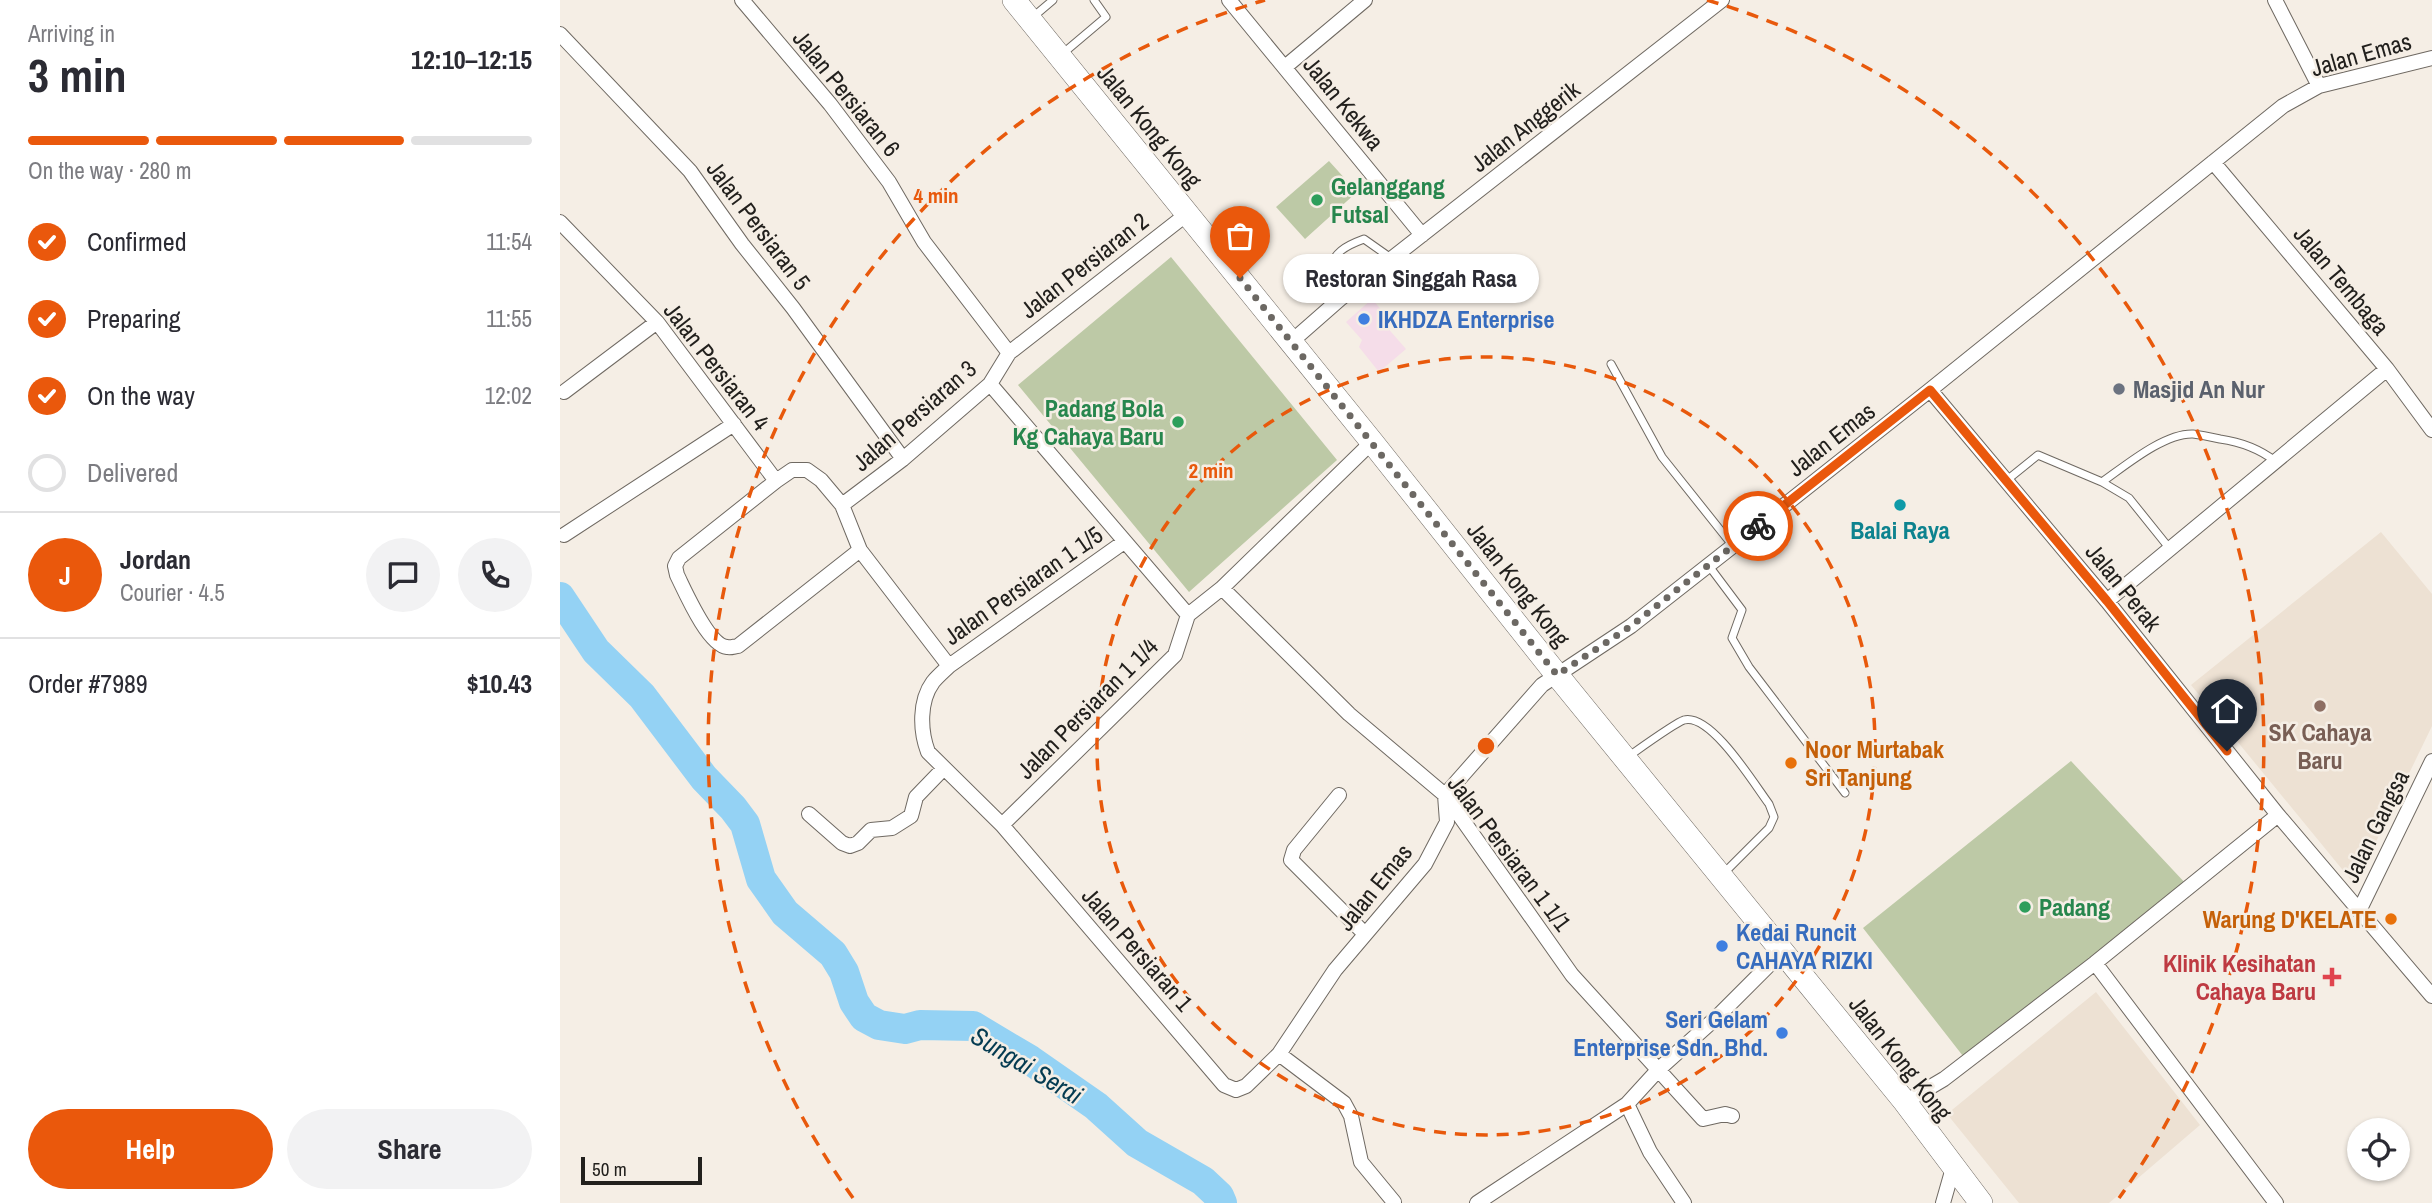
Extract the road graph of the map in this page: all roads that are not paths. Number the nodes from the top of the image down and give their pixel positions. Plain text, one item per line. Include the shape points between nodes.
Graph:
1 (742, 0) edge
2 (1014, 0) edge
3 (1053, 0) edge
4 (1094, 0) edge
5 (1229, 0) edge
6 (1365, 0) edge
7 (1723, 0) edge
8 (2275, 0) edge
9 (1030, 20) junction
10 (560, 34) edge
11 (1060, 57) junction
12 (2432, 58) edge
13 (1285, 67) junction
14 (2319, 86) junction
15 (2213, 162) junction
16 (1187, 214) junction
17 (560, 222) edge
18 (1422, 235) junction
19 (1392, 259) junction
20 (1340, 299) junction
21 (657, 323) junction
22 (1292, 342) junction
23 (1009, 353) junction
24 (1611, 364) dead end
25 (2387, 369) junction
26 (990, 384) junction
27 (1930, 390) junction
28 (564, 392) dead end
29 (734, 424) junction
30 (2432, 430) edge
31 (1372, 442) junction
32 (903, 459) junction
33 (2275, 462) junction
34 (2007, 480) junction
35 (776, 481) junction
36 (2102, 482) junction
37 (842, 505) junction
38 (564, 535) dead end
39 (1124, 542) junction
40 (1733, 546) junction
41 (2170, 549) junction
42 (860, 550) junction
43 (1708, 565) junction
44 (1222, 588) junction
45 (2107, 601) junction
46 (1188, 615) junction
47 (950, 666) junction
48 (1557, 675) junction
49 (1626, 758) junction
50 (2432, 761) edge
51 (944, 768) junction
52 (1845, 793) dead end
53 (1339, 795) dead end
54 (1445, 795) junction
55 (809, 814) dead end
56 (2278, 815) junction
57 (1002, 825) junction
58 (1721, 876) junction
59 (2360, 911) junction
60 (1365, 934) junction
61 (1782, 952) junction
62 (2095, 963) junction
63 (2432, 996) edge
64 (1279, 1054) junction
65 (1659, 1069) junction
66 (1246, 1086) joint
67 (1905, 1102) junction
68 (1627, 1104) junction
69 (1732, 1116) dead end
70 (1953, 1168) junction
71 (1394, 1202) edge
72 (1480, 1202) edge
73 (1684, 1203) edge
74 (1943, 1203) edge
75 (1981, 1203) edge
76 (2276, 1203) edge

1 - 23 street, Jalan Persiaran 6 via 889,182 923,242
2 - 9 main road, Jalan Kong Kong
3 - 9 lane
4 - 11 lane via 1106,17
5 - 13 street, Jalan Kekwa
6 - 13 street
7 - 18 street, Jalan Anggerik
8 - 14 street
9 - 11 main road, Jalan Kong Kong
10 - 32 street, Jalan Persiaran 5 via 690,171
11 - 16 main road, Jalan Kong Kong
12 - 14 street, Jalan Emas
13 - 18 street, Jalan Kekwa
14 - 15 street, Jalan Emas via 2283,106
15 - 25 street, Jalan Tembaga
15 - 27 street, Jalan Emas
16 - 22 main road, Jalan Kong Kong
16 - 23 street, Jalan Persiaran 2
17 - 21 street, Jalan Persiaran 4
18 - 19 street, Jalan Anggerik
19 - 20 street, Jalan Anggerik
19 - 20 lane via 1364,239 1332,258 1328,272
20 - 22 street, Jalan Anggerik
21 - 28 street
21 - 29 street, Jalan Persiaran 4
22 - 31 main road, Jalan Kong Kong
23 - 26 street, Jalan Persiaran 3
24 - 40 lane via 1662,457
25 - 30 street, Jalan Tembaga
25 - 33 street
26 - 32 street, Jalan Persiaran 3
26 - 39 street
27 - 34 street, Jalan Perak
27 - 40 street, Jalan Emas
29 - 35 street, Jalan Persiaran 4
29 - 38 street
31 - 44 street
31 - 48 main road, Jalan Kong Kong
32 - 37 street, Jalan Persiaran 3
33 - 36 lane via 2236,441 2192,434 2158,444
33 - 41 street
34 - 36 lane via 2038,455
34 - 45 street, Jalan Perak
35 - 37 street via 792,470 807,470
35 - 42 street via 679,558 675,566 707,632 720,645 738,646
36 - 41 lane via 2129,498
37 - 42 street
39 - 46 street
39 - 47 street, Jalan Persiaran 1 1/5
40 - 43 street, Jalan Emas
41 - 45 street
42 - 47 street
43 - 48 street, Jalan Emas via 1631,626
43 - 52 lane via 1742,610 1732,638 1749,667
44 - 46 street
44 - 54 street, Jalan Persiaran 1 1/1 via 1349,714
45 - 56 street, Jalan Perak
46 - 57 street, Jalan Persiaran 1 1/4 via 1175,655
47 - 51 street, Jalan Persiaran 1 1/5 via 932,683 923,710 922,736 928,752
48 - 49 main road, Jalan Kong Kong
48 - 54 street, Jalan Emas via 1542,685
49 - 58 main road, Jalan Kong Kong
49 - 58 lane via 1684,720 1699,722 1715,733 1774,817 1769,828
50 - 59 street, Jalan Gangsa
51 - 55 street via 916,797 911,816 892,828 871,830 850,846
51 - 57 street, Jalan Persiaran 1
53 - 60 street via 1294,850 1291,860
54 - 60 street, Jalan Emas via 1447,822 1425,864
54 - 65 street, Jalan Persiaran 1 1/1 via 1572,975
56 - 59 street, Jalan Perak
56 - 62 street
57 - 66 street, Jalan Persiaran 1 via 1224,1085 1236,1090
58 - 61 main road, Jalan Kong Kong
59 - 63 street, Jalan Perak
60 - 64 street, Jalan Emas
61 - 65 street
61 - 67 main road, Jalan Kong Kong
62 - 67 street via 1944,1079
62 - 76 street
64 - 66 street, Jalan Emas
64 - 71 street via 1344,1103 1361,1162
65 - 68 street
65 - 69 street, Jalan Persiaran 1 1/1 via 1703,1119
67 - 70 main road, Jalan Kong Kong
68 - 72 street
68 - 73 street via 1650,1152
70 - 74 street
70 - 75 main road, Jalan Kong Kong

